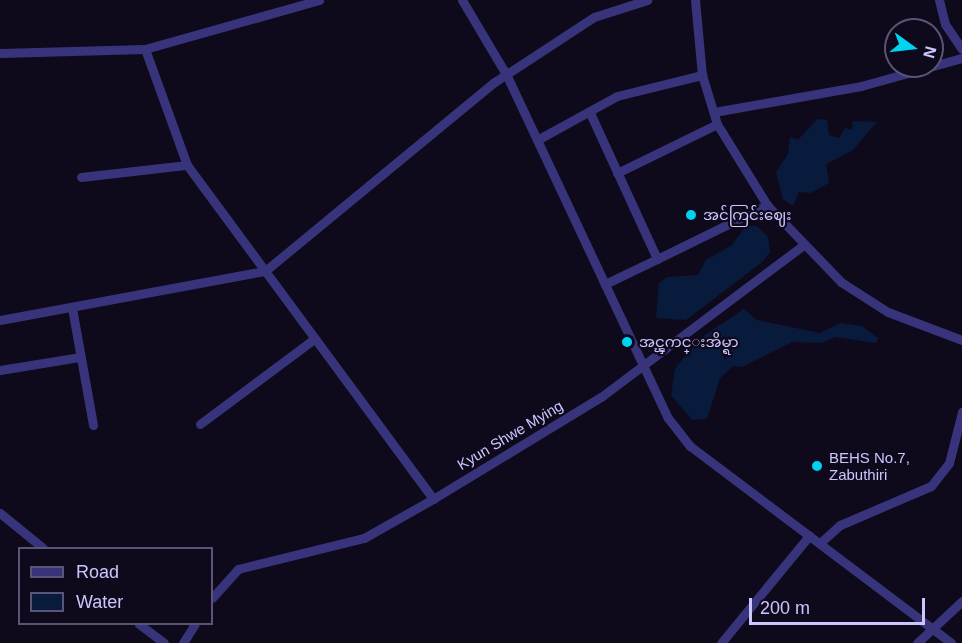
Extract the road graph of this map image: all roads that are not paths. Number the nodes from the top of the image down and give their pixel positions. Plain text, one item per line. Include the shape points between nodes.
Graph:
1 (319, 0) edge
2 (462, 0) edge
3 (647, 0) edge
4 (695, 0) edge
5 (939, 0) edge
6 (962, 49) edge
7 (145, 50) junction
8 (0, 53) edge
9 (962, 58) edge
10 (506, 74) junction
11 (702, 75) junction
12 (714, 112) junction
13 (590, 113) junction
14 (717, 124) junction
15 (537, 140) junction
16 (187, 165) junction
17 (617, 173) junction
18 (81, 177) dead end
19 (767, 205) junction
20 (802, 246) junction
21 (657, 259) junction
22 (266, 271) junction
23 (606, 284) junction
24 (72, 308) junction
25 (0, 321) edge
26 (314, 339) junction
27 (962, 340) edge
28 (79, 357) junction
29 (641, 366) junction
30 (0, 370) edge
31 (962, 412) edge
32 (200, 424) dead end
33 (93, 426) dead end
34 (433, 499) junction
35 (0, 513) edge
36 (809, 536) junction
37 (820, 543) junction
38 (41, 547) edge
39 (213, 597) edge
40 (962, 601) edge
41 (140, 625) edge
42 (194, 625) edge
43 (933, 627) junction
44 (164, 643) edge
45 (183, 643) edge
46 (721, 643) edge
47 (917, 643) edge
48 (951, 643) edge

1 - 7 street
2 - 10 street
3 - 10 street via 594,17
4 - 11 street
5 - 6 street via 945,24
7 - 8 street
7 - 16 street
9 - 12 street via 861,86
10 - 15 street
10 - 22 street
11 - 12 street
11 - 13 street via 617,96
12 - 14 street
13 - 15 street
13 - 17 street
14 - 17 street
14 - 19 street
15 - 23 street
16 - 18 street
16 - 22 street
17 - 21 street
19 - 20 street
19 - 21 street
20 - 27 street via 841,282 888,312
20 - 29 street, Kyun Shwe Mying
21 - 23 street
22 - 24 street
22 - 26 street
23 - 29 street
24 - 25 street
24 - 28 street
26 - 32 street
26 - 34 street
28 - 30 street
28 - 33 street
29 - 34 street, Kyun Shwe Mying via 601,397
29 - 36 street via 668,418 690,446
31 - 37 street via 949,463 931,486 840,525
34 - 39 street, Kyun Shwe Mying via 364,538 237,569
35 - 38 street
36 - 37 street
36 - 46 street
37 - 43 street
40 - 43 street
41 - 44 street
42 - 45 street
43 - 47 street
43 - 48 street

